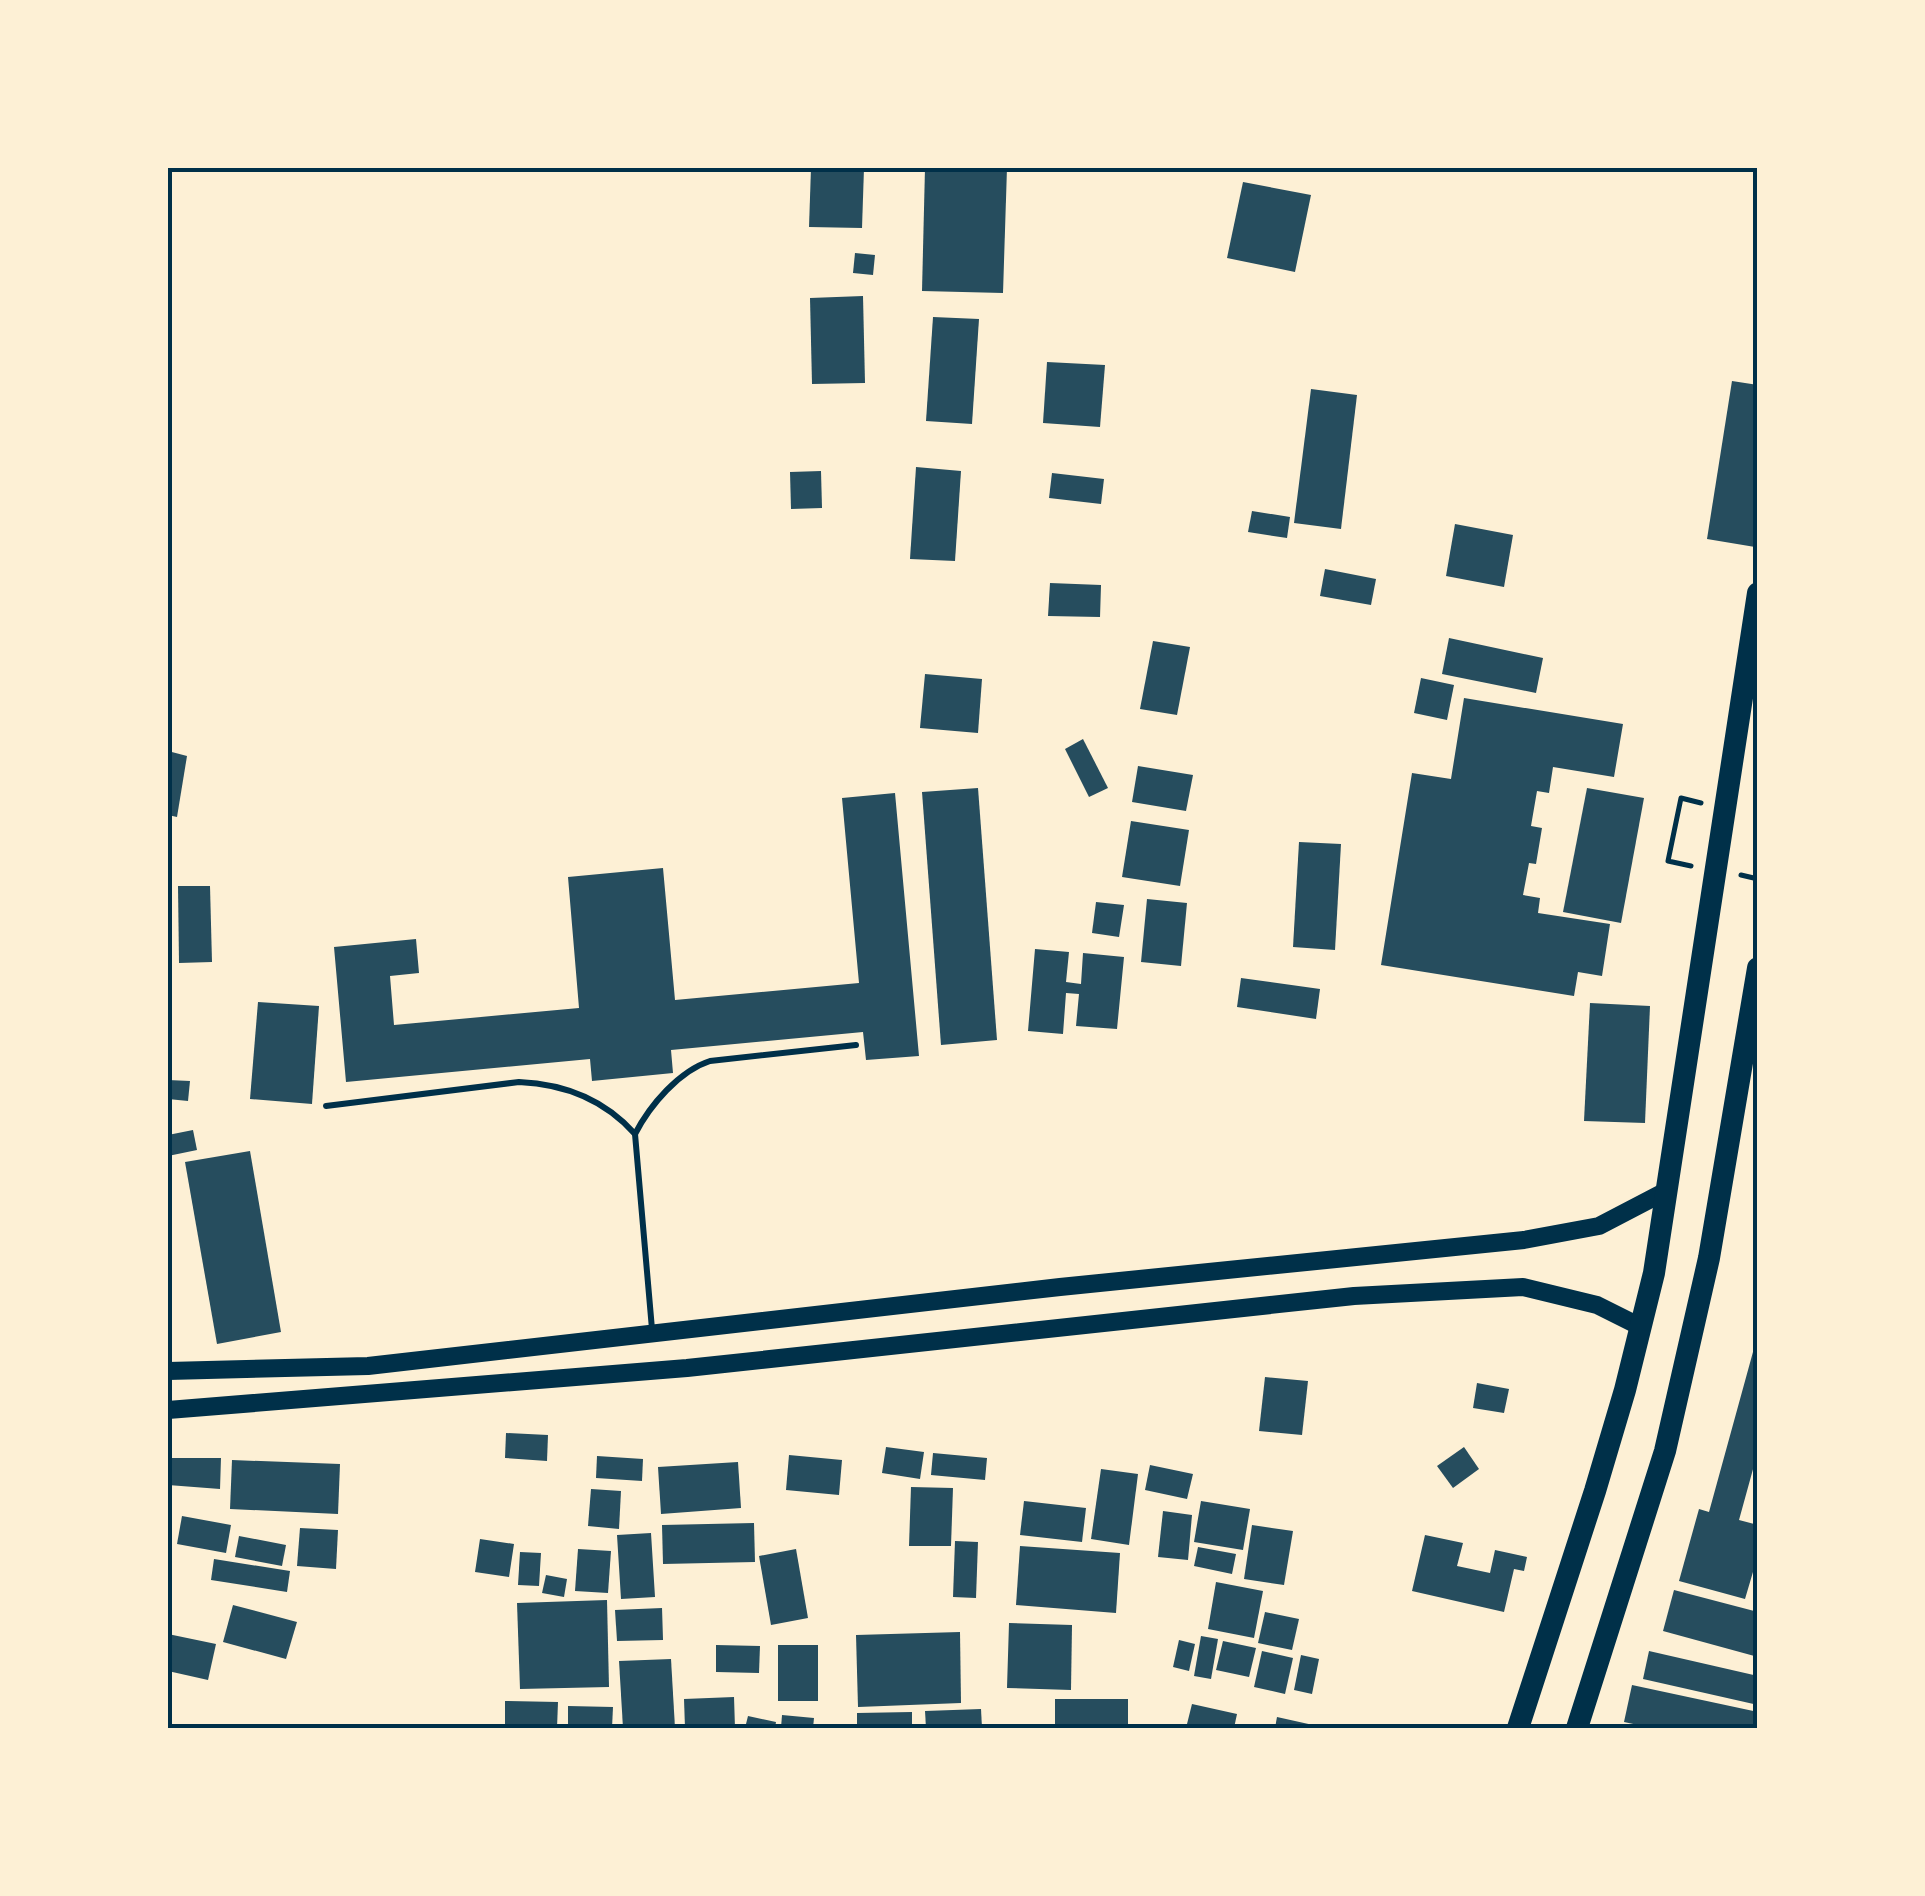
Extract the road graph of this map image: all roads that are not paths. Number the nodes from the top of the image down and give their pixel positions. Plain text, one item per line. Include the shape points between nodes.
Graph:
1 (1758, 594) edge
2 (1758, 968) edge
3 (856, 1045) dead end
4 (326, 1106) dead end
5 (635, 1134) junction
6 (1668, 1190) junction
7 (1640, 1327) junction
8 (653, 1335) junction
9 (368, 1366) junction
10 (168, 1372) edge
11 (373, 1395) junction
12 (168, 1410) edge
13 (1518, 1728) edge
14 (1577, 1728) edge

1 - 6 highway
2 - 14 highway via 1708,1258 1666,1451
3 - 5 lane via 695,1066
4 - 5 lane via 519,1082 550,1084 603,1105
5 - 8 lane
6 - 7 highway
6 - 8 main road via 1599,1226 1524,1240
7 - 11 main road via 1597,1304 1523,1287 1370,1295
7 - 13 highway
8 - 9 main road
9 - 10 main road
9 - 11 main road
11 - 12 main road

